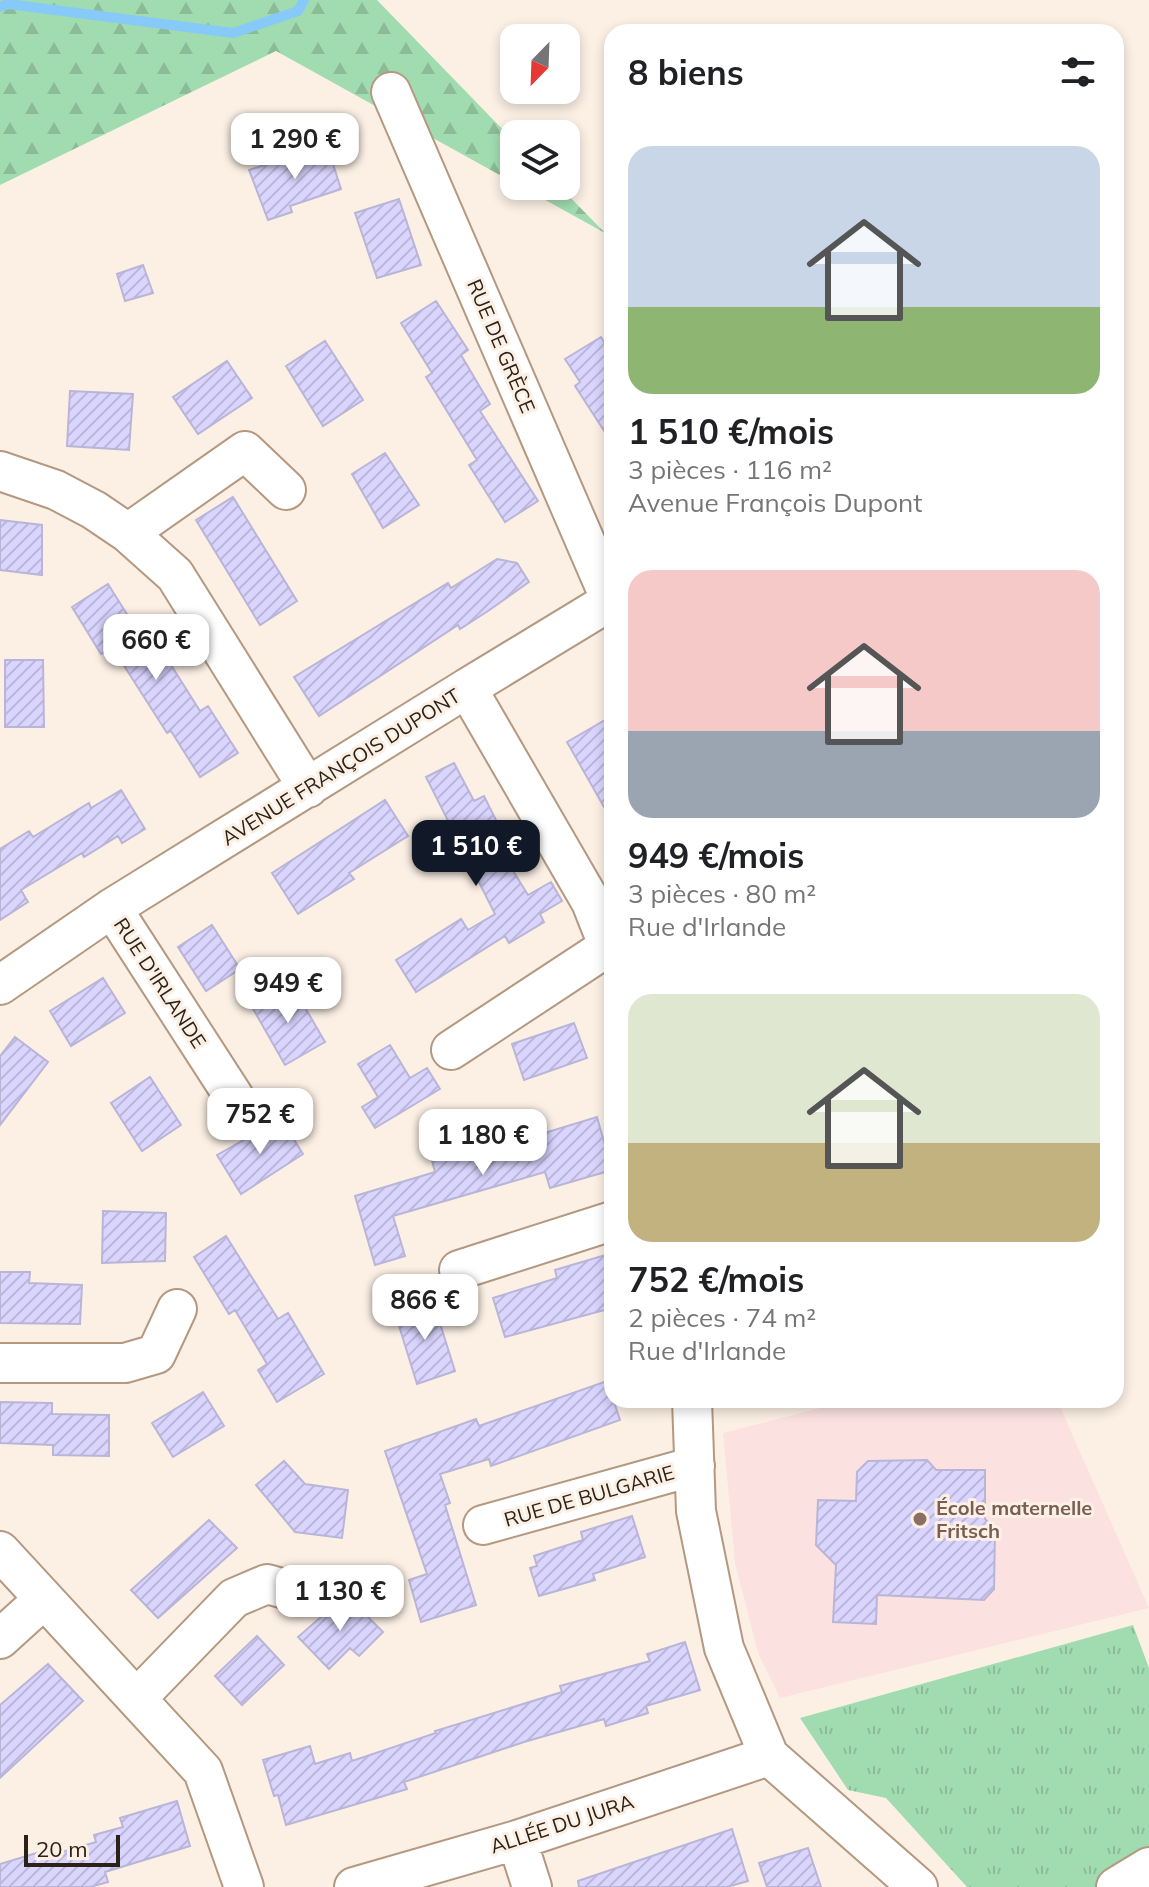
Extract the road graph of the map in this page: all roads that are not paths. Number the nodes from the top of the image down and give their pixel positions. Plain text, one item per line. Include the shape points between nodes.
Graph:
1 (391, 92) dead end
2 (0, 471) edge
3 (286, 490) dead end
4 (128, 533) junction
5 (604, 583) edge
6 (604, 606) edge
7 (467, 688) junction
8 (308, 788) junction
9 (602, 899) edge
10 (112, 908) junction
11 (604, 955) edge
12 (0, 985) edge
13 (451, 1050) dead end
14 (234, 1097) dead end
15 (604, 1224) edge
16 (459, 1270) dead end
17 (177, 1309) dead end
18 (0, 1363) edge
19 (692, 1408) edge
20 (695, 1466) junction
21 (483, 1525) dead end
22 (0, 1551) edge
23 (292, 1591) dead end
24 (44, 1599) junction
25 (0, 1639) edge
26 (138, 1697) junction
27 (769, 1756) junction
28 (517, 1840) junction
29 (1149, 1867) edge
30 (244, 1887) edge
31 (354, 1887) edge
32 (532, 1887) edge
33 (918, 1887) edge
34 (1116, 1887) edge

1 - 5 street, RUE DE GRÈCE
2 - 4 street via 56,490
3 - 4 street via 245,451
4 - 8 street via 175,575
6 - 7 street
7 - 8 street, AVENUE FRANÇOIS DUPONT
7 - 9 street, AVENUE FRANÇOIS DUPONT
8 - 10 street, AVENUE FRANÇOIS DUPONT
10 - 12 street, AVENUE FRANÇOIS DUPONT
10 - 14 street, RUE D'IRLANDE
11 - 13 street
15 - 16 street
17 - 18 street via 156,1354 125,1363
19 - 20 street
20 - 21 street, RUE DE BULGARIE
20 - 27 street via 696,1511 724,1648
22 - 24 street
23 - 26 street via 267,1584 234,1598
24 - 25 street
24 - 26 street
26 - 30 street via 203,1771
27 - 28 street, ALLÉE DU JURA
27 - 33 street
28 - 31 street, ALLÉE DU JURA
28 - 32 street
29 - 34 street

